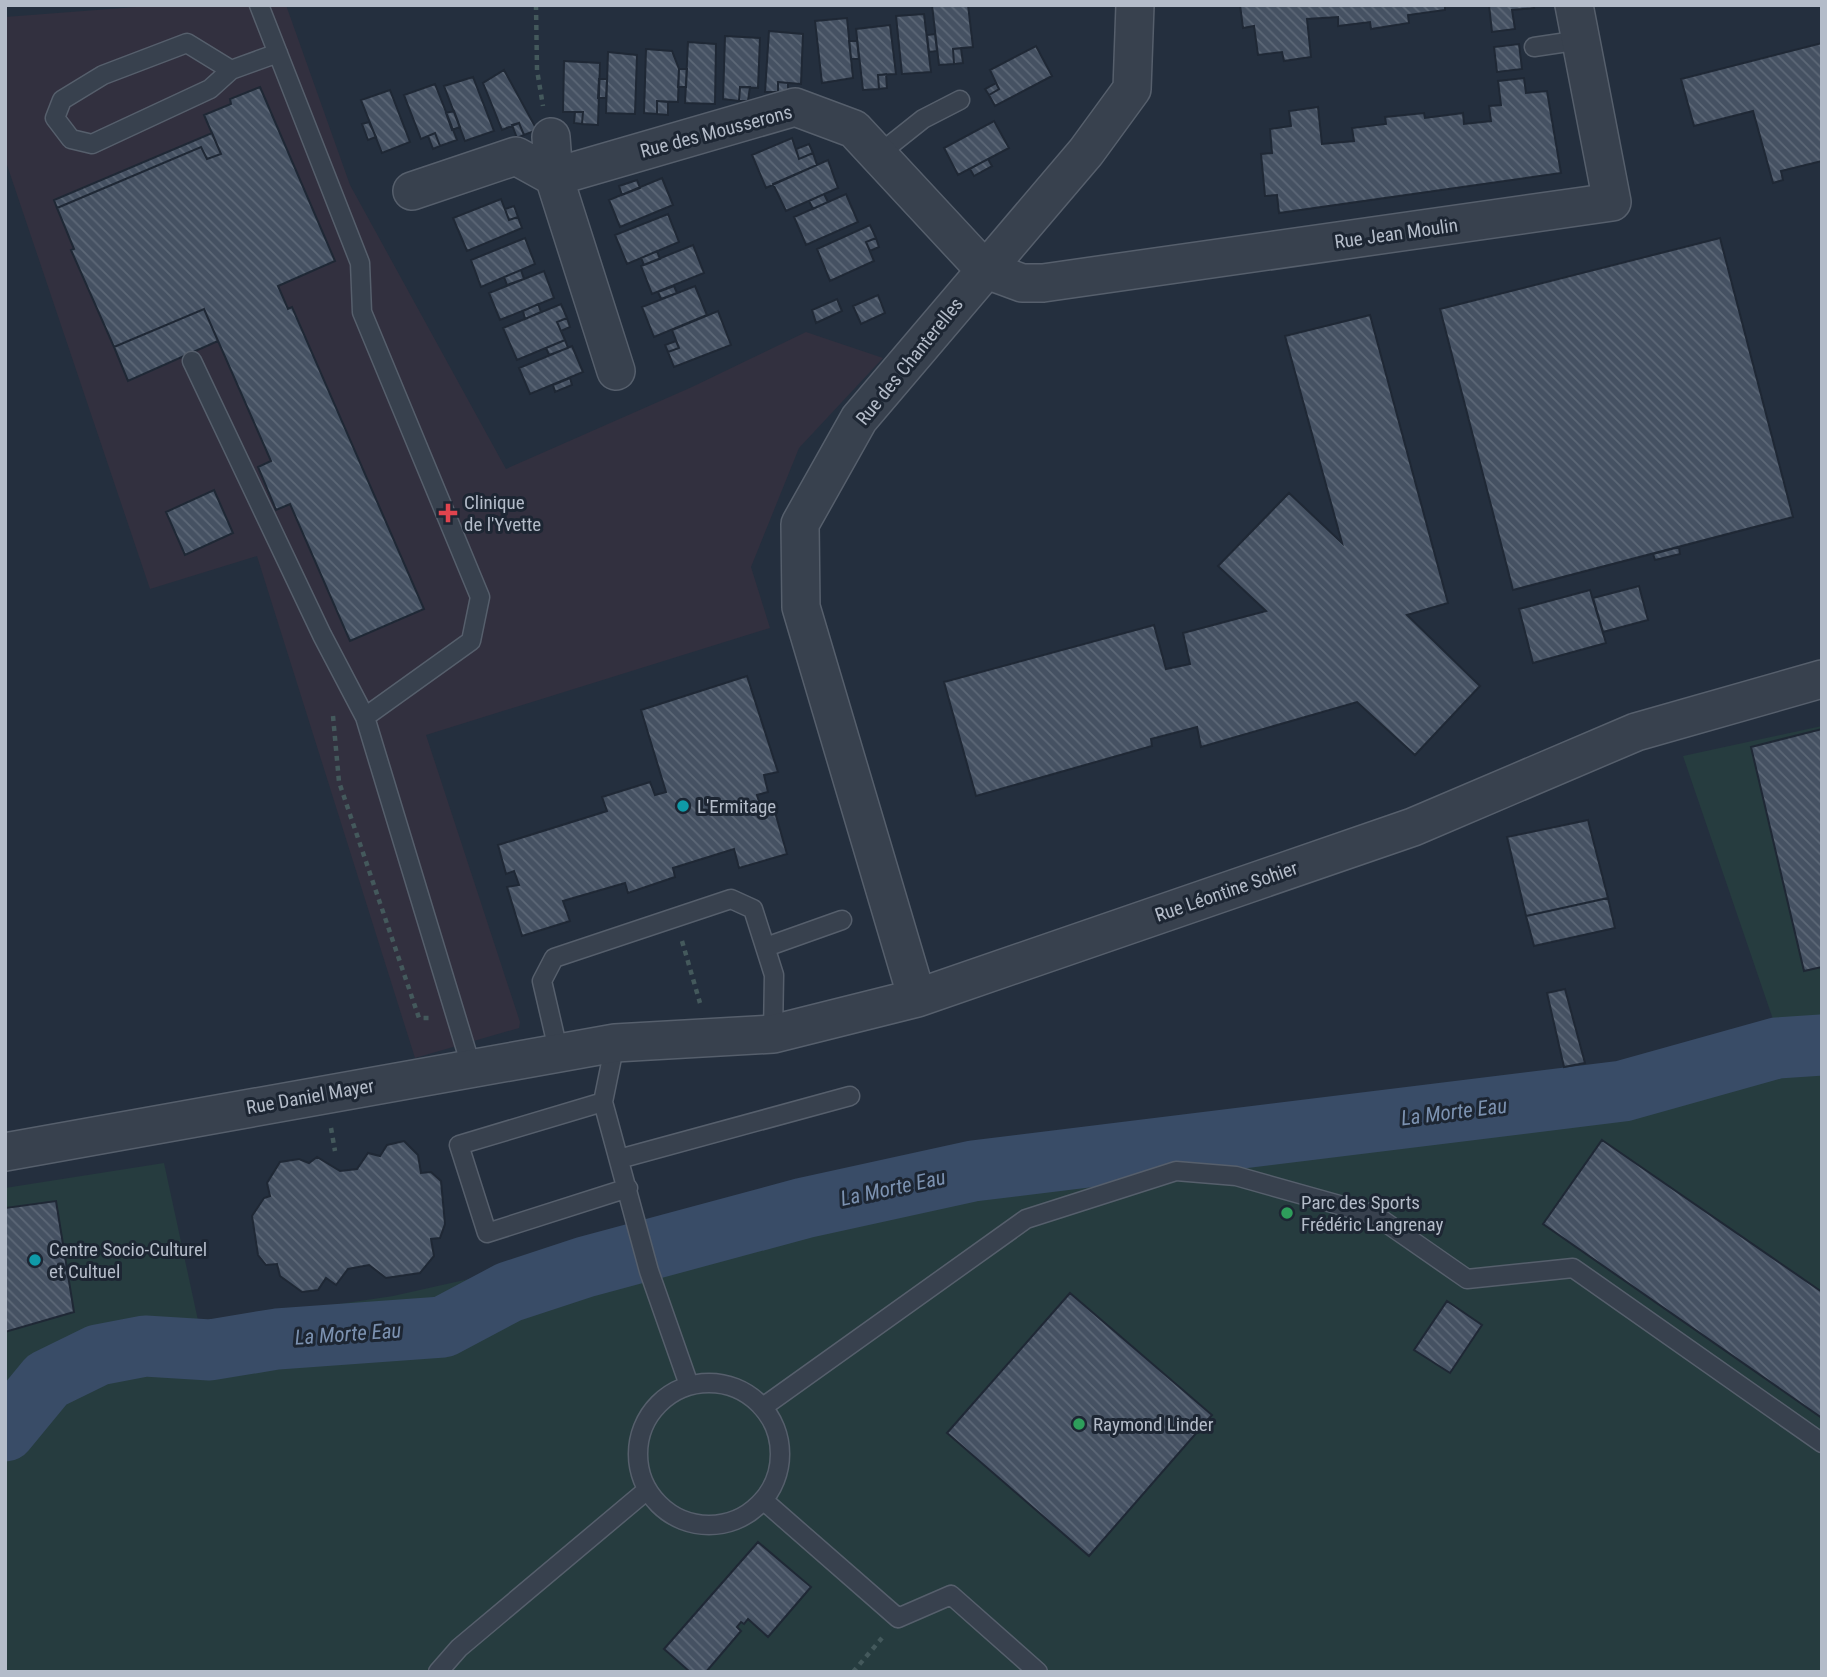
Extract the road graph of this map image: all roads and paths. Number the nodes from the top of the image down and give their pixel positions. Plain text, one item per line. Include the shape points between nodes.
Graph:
1 (259, 5) edge
2 (536, 5) edge
3 (1135, 5) edge
4 (1577, 22) edge
5 (1534, 47) dead end
6 (278, 53) junction
7 (231, 70) junction
8 (960, 100) dead end
9 (548, 125) joint
10 (879, 154) junction
11 (554, 177) junction
12 (412, 191) dead end
13 (984, 269) junction
14 (192, 361) dead end
15 (616, 370) dead end
16 (1822, 679) edge
17 (365, 717) junction
18 (676, 917) junction
19 (842, 920) dead end
20 (766, 947) junction
21 (917, 998) junction
22 (774, 1034) junction
23 (709, 1037) junction
24 (615, 1043) junction
25 (559, 1054) junction
26 (471, 1066) junction
27 (850, 1096) dead end
28 (603, 1102) junction
29 (5, 1152) edge
30 (620, 1159) junction
31 (628, 1188) junction
32 (689, 1385) junction
33 (763, 1407) junction
34 (1822, 1443) edge
35 (647, 1490) junction
36 (763, 1500) junction
37 (898, 1618) junction
38 (438, 1672) edge
39 (853, 1672) edge
40 (1038, 1672) edge

1 - 6 lane
2 - 9 path via 537,70
3 - 13 street, Rue des Chanterelles via 1132,89 1086,152
4 - 5 lane
4 - 13 street, Rue Jean Moulin via 1612,202 1043,283 1022,283
6 - 7 lane
6 - 17 lane via 360,263 362,312 480,597 471,641
7 - 7 lane via 187,43 103,75 62,100 55,118 71,139 92,144 210,89
8 - 10 lane via 923,119
9 - 11 street
10 - 11 street, Rue des Mousserons via 854,129 795,107
10 - 13 street, Rue des Mousserons
11 - 12 street via 516,156
11 - 15 street
13 - 21 street, Rue des Chanterelles via 859,419 800,524 800,607
14 - 17 lane
16 - 21 street, Rue Léontine Sohier via 1636,733 1413,827
17 - 26 lane
18 - 20 lane via 731,900 753,909
18 - 23 path
18 - 25 lane via 554,958 542,981
19 - 20 lane
20 - 22 lane via 774,975
21 - 22 street, Rue Léontine Sohier
22 - 23 street, Rue Léontine Sohier
23 - 24 street, Rue Léontine Sohier
24 - 25 street, Rue Daniel Mayer
24 - 28 lane
25 - 26 street, Rue Daniel Mayer
26 - 29 street, Rue Daniel Mayer
27 - 30 lane
28 - 30 lane
28 - 31 lane via 459,1145 487,1233
30 - 31 lane
31 - 32 lane via 649,1271
32 - 33 lane via 728,1385
32 - 35 lane via 666,1396 650,1414 638,1442 638,1467
33 - 34 lane via 1026,1219 1176,1171 1237,1177 1375,1215 1467,1279 1573,1268
33 - 36 lane via 775,1429 780,1453 776,1478
35 - 36 lane via 672,1516 696,1524 720,1524 744,1516
35 - 38 lane via 459,1648
36 - 37 lane
37 - 39 path
37 - 40 lane via 951,1595

